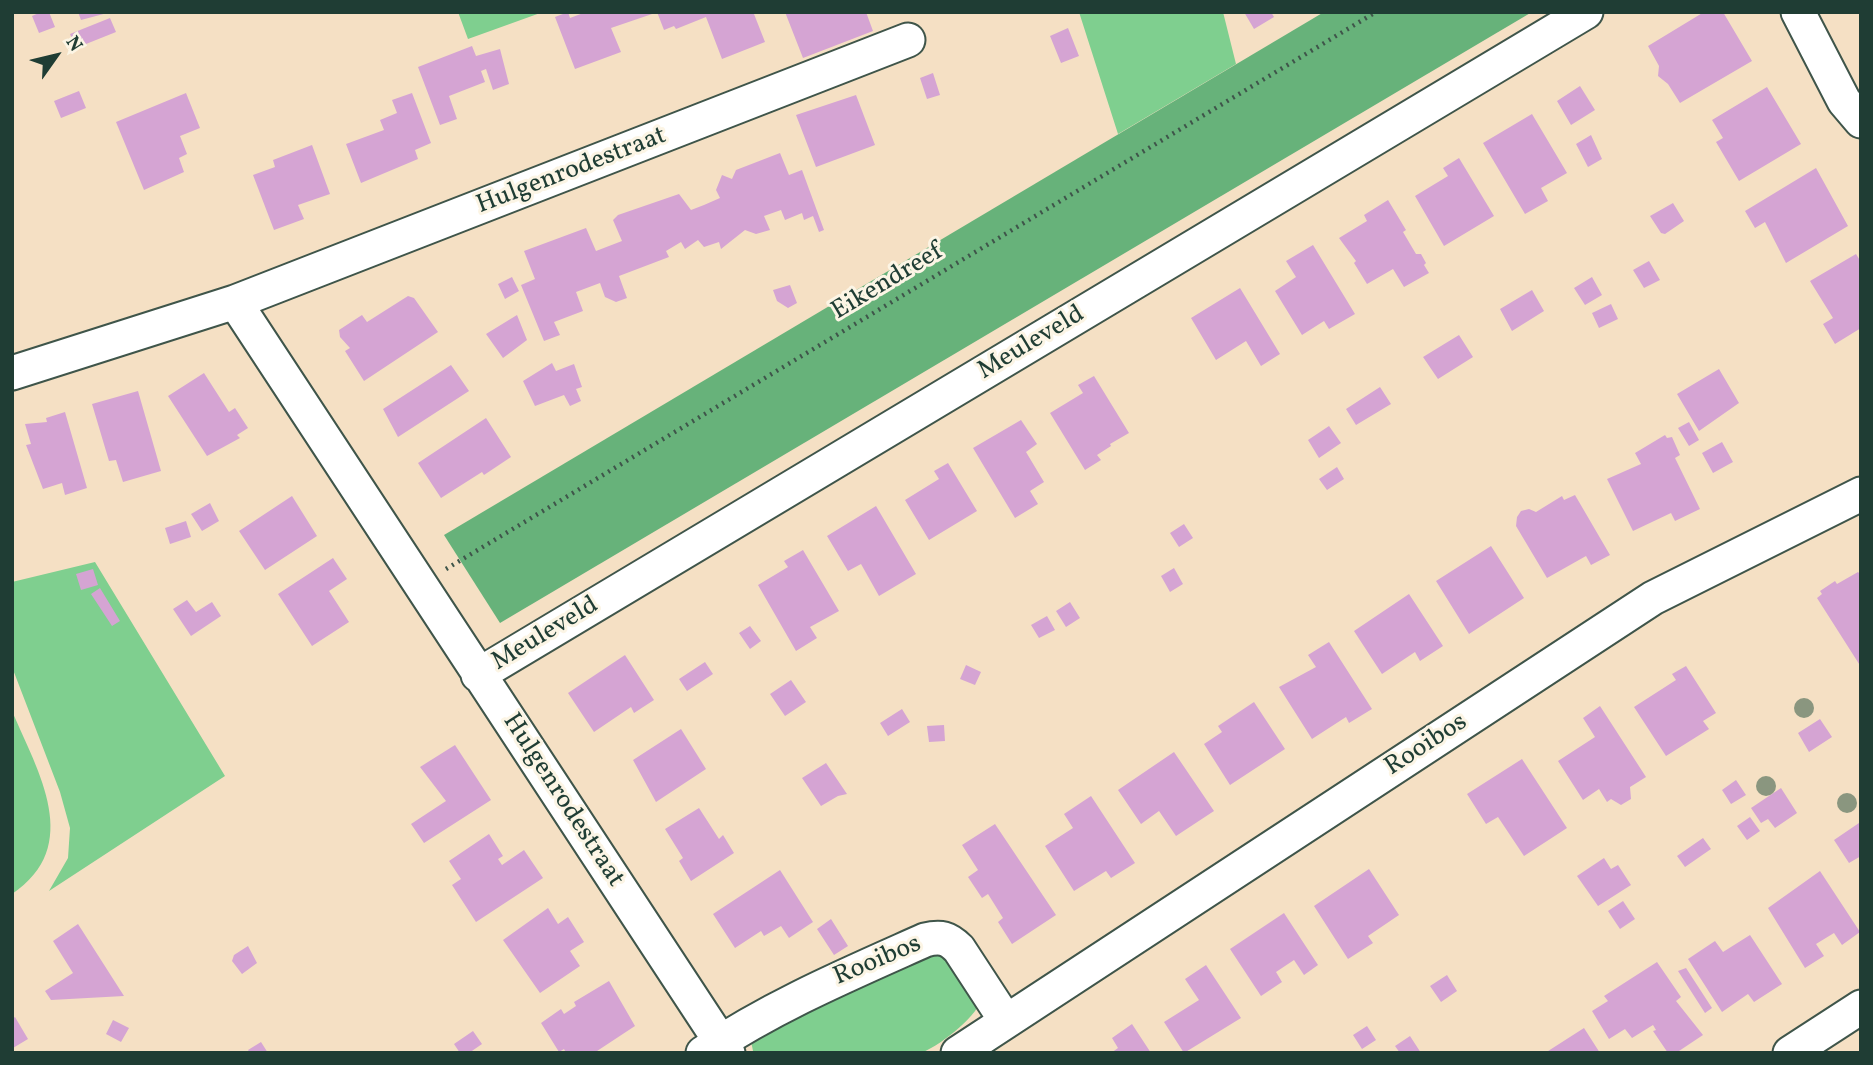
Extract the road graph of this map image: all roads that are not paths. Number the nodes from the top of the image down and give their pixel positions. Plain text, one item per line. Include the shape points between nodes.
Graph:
1 (1586, 12) edge
2 (1798, 12) edge
3 (908, 40) dead end
4 (1861, 121) edge
5 (234, 302) junction
6 (12, 373) edge
7 (1861, 494) edge
8 (478, 675) junction
9 (1861, 1007) edge
10 (1006, 1021) junction
11 (717, 1049) edge
12 (958, 1053) edge
13 (1790, 1053) edge

1 - 8 street, Meuleveld
2 - 4 street via 1844,101
3 - 5 street, Hulgenrodestraat
5 - 6 street, Hulgenrodestraat
5 - 8 street, Hulgenrodestraat
7 - 10 street, Rooibos via 1653,598
8 - 11 street, Hulgenrodestraat
9 - 13 street
10 - 11 street, Rooibos via 959,949 940,936 807,992
10 - 12 street, Rooibos

